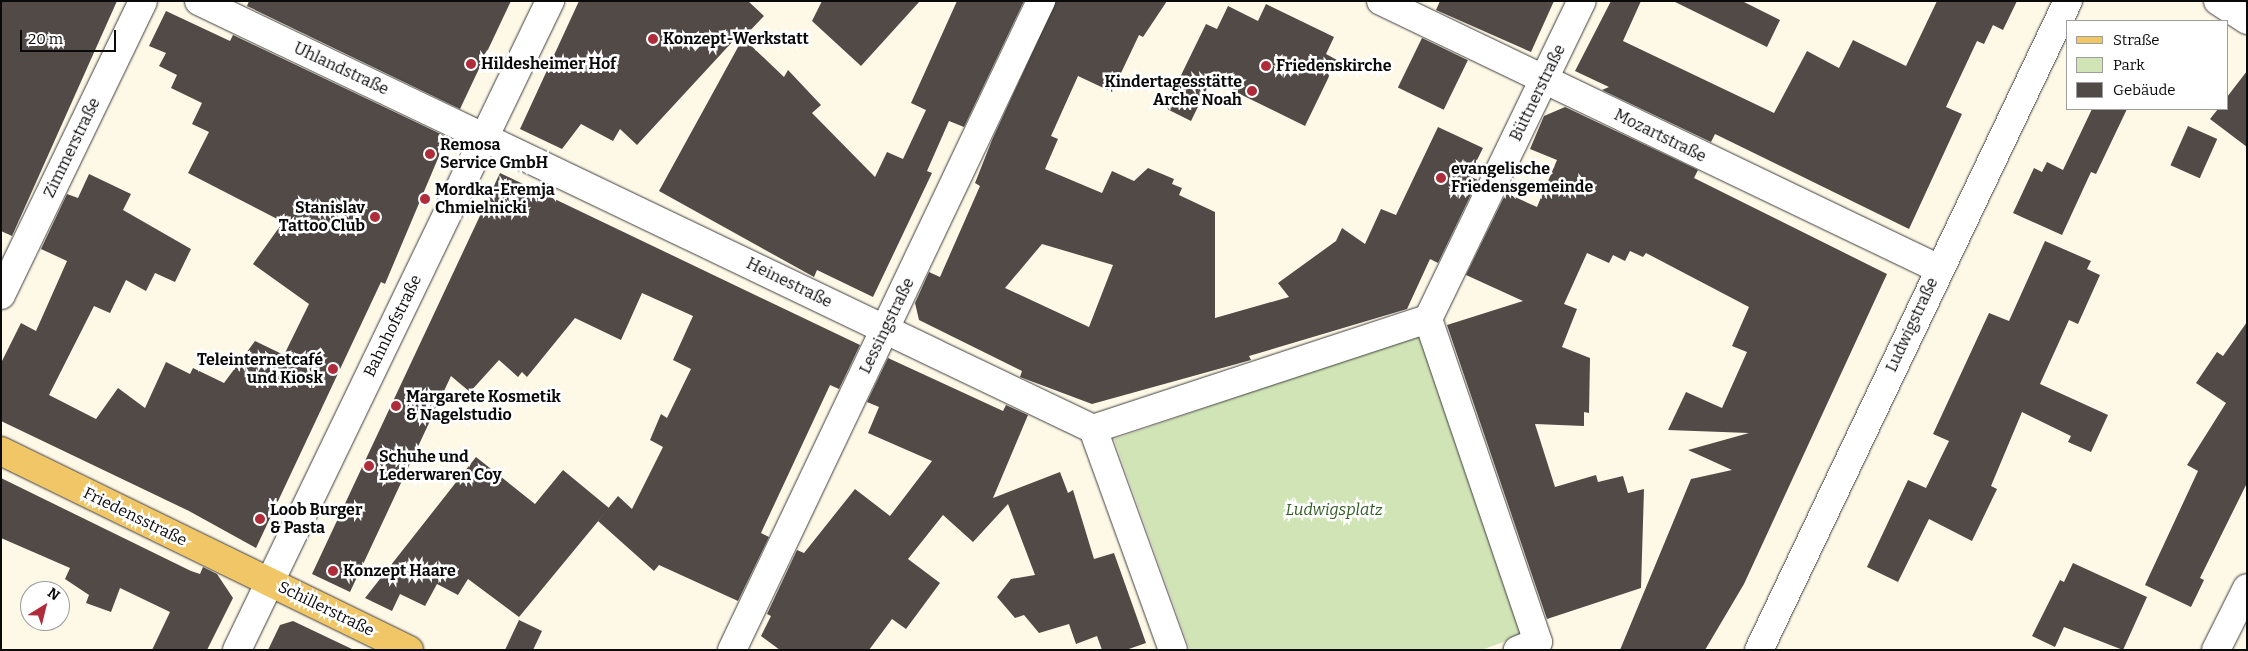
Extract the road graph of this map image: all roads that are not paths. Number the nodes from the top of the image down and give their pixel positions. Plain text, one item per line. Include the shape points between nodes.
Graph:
1 (143, 1) edge
2 (199, 1) edge
3 (550, 1) edge
4 (1042, 1) edge
5 (1381, 1) edge
6 (1582, 1) edge
7 (2068, 1) edge
8 (2218, 1) edge
9 (2247, 20) edge
10 (1544, 81) junction
11 (484, 137) junction
12 (1938, 269) junction
13 (1, 296) edge
14 (1428, 318) junction
15 (885, 329) junction
16 (1093, 429) junction
17 (1, 452) edge
18 (270, 582) junction
19 (2247, 588) edge
20 (1537, 647) edge
21 (237, 650) edge
22 (410, 650) edge
23 (732, 650) edge
24 (1172, 650) edge
25 (1759, 650) edge
26 (2216, 650) edge

1 - 13 street, Zimmerstraße
2 - 11 street, Uhlandstraße
3 - 11 street, Bahnhofstraße
4 - 15 street, Lessingstraße
5 - 10 street, Mozartstraße
6 - 10 street, Büttnerstraße
7 - 12 street, Ludwigstraße
8 - 9 street
10 - 12 street, Mozartstraße
10 - 14 street, Büttnerstraße
11 - 15 street, Heinestraße
11 - 18 street, Bahnhofstraße
12 - 25 street, Ludwigstraße
14 - 16 street
14 - 20 street
15 - 16 street, Heinestraße
15 - 23 street, Lessingstraße
16 - 24 street
17 - 18 main road, Friedensstraße
18 - 21 street, Bahnhofstraße
18 - 22 main road, Schillerstraße
19 - 26 street

